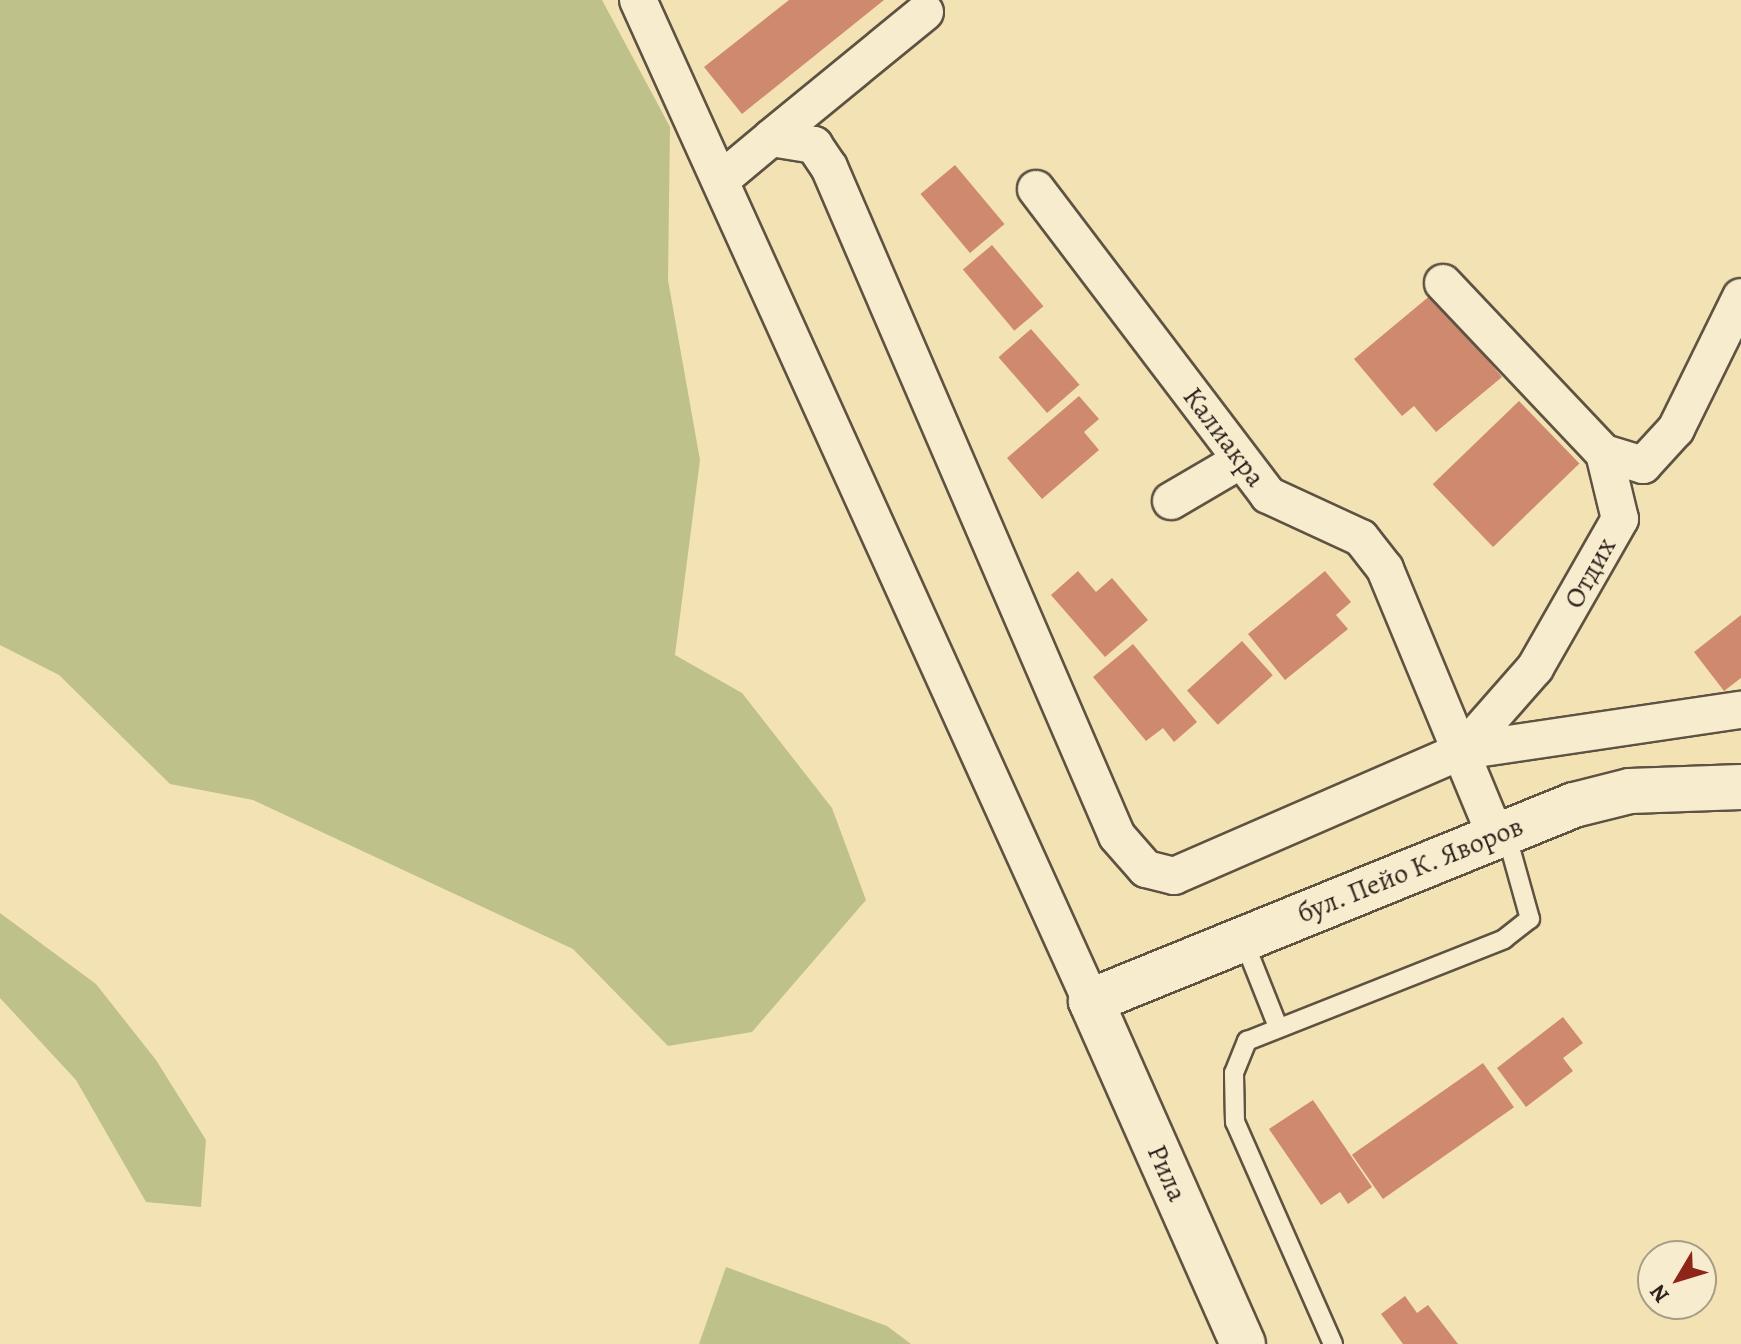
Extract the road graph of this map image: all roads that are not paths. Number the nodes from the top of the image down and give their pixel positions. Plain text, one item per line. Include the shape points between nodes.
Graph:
1 (638, 0) edge
2 (925, 12) dead end
3 (771, 138) junction
4 (722, 179) junction
5 (1036, 189) dead end
6 (1443, 283) dead end
7 (1741, 297) edge
8 (1604, 453) junction
9 (1241, 460) junction
10 (1171, 501) dead end
11 (1741, 710) edge
12 (1462, 751) junction
13 (1741, 787) edge
14 (1500, 833) junction
15 (1243, 939) junction
16 (1091, 1001) junction
17 (1278, 1027) junction
18 (1243, 1344) edge
19 (1333, 1344) edge

1 - 4 street
2 - 3 street
3 - 4 street
3 - 12 street via 814,145 829,167 1117,836 1146,869 1174,876
4 - 16 street
5 - 9 street, Калиакра
6 - 8 street, Отдих
7 - 8 street via 1676,429 1643,465
8 - 12 street, Отдих via 1620,519 1535,668
9 - 10 street
9 - 12 street, Калиакра via 1268,495 1361,538 1385,569
11 - 12 street
12 - 14 street, Калиакра
13 - 14 street, бул. Пейо К. Яворов via 1630,791
14 - 15 street, бул. Пейо К. Яворов
14 - 17 lane via 1530,919 1504,939
15 - 16 street, бул. Пейо К. Яворов
15 - 17 lane
16 - 18 street, Рила
17 - 19 lane via 1247,1041 1234,1073 1235,1122

